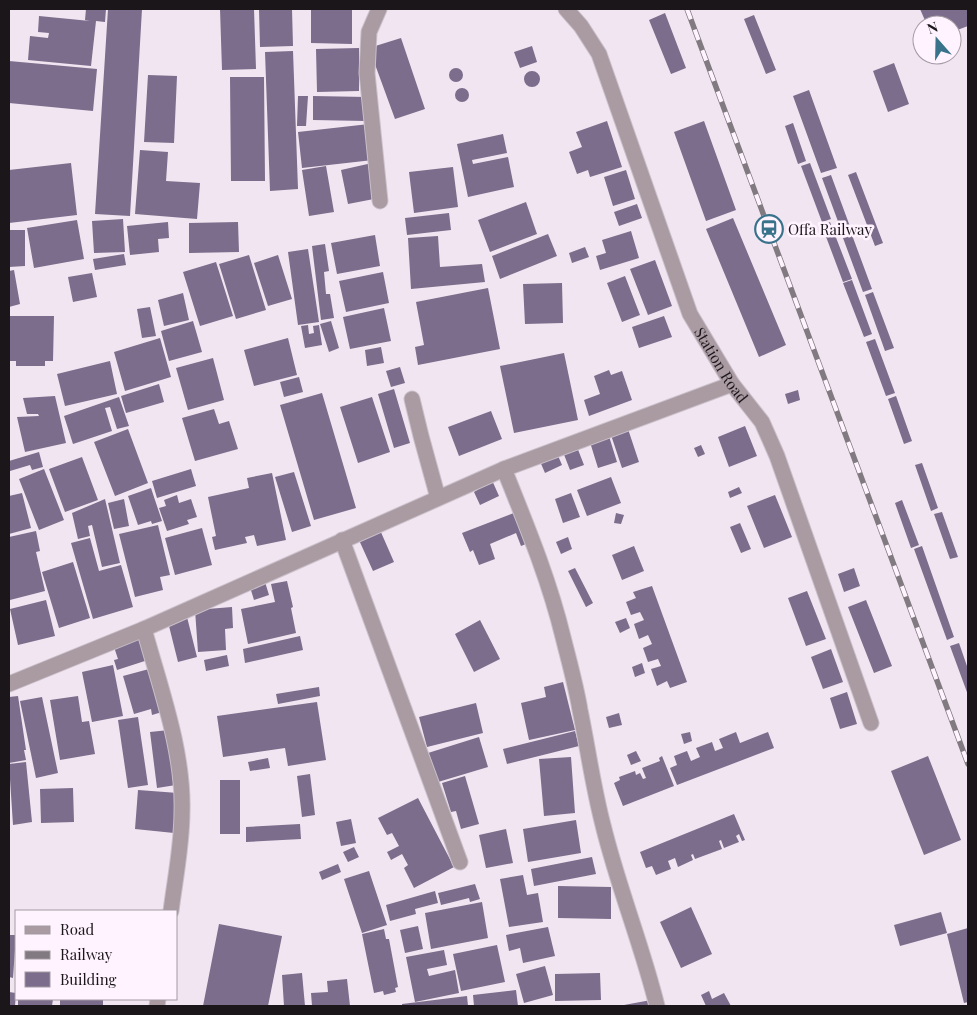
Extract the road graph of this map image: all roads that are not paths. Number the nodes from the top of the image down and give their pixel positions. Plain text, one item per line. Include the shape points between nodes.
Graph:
1 (379, 9) edge
2 (566, 9) edge
3 (380, 201) dead end
4 (732, 384) junction
5 (412, 399) dead end
6 (504, 469) junction
7 (438, 498) junction
8 (342, 540) junction
9 (144, 629) junction
10 (9, 684) edge
11 (871, 723) dead end
12 (460, 862) dead end
13 (171, 910) edge
14 (658, 1006) edge

1 - 3 street via 369,32 367,73
2 - 4 street, Station Road via 600,54 690,314
4 - 6 street
4 - 11 street, Station Road via 762,422 777,456
5 - 7 street
6 - 7 street
6 - 14 street via 551,594 580,709 602,824
7 - 8 street
8 - 9 street
8 - 12 street
9 - 10 street
9 - 13 street via 174,739 180,780 182,812

